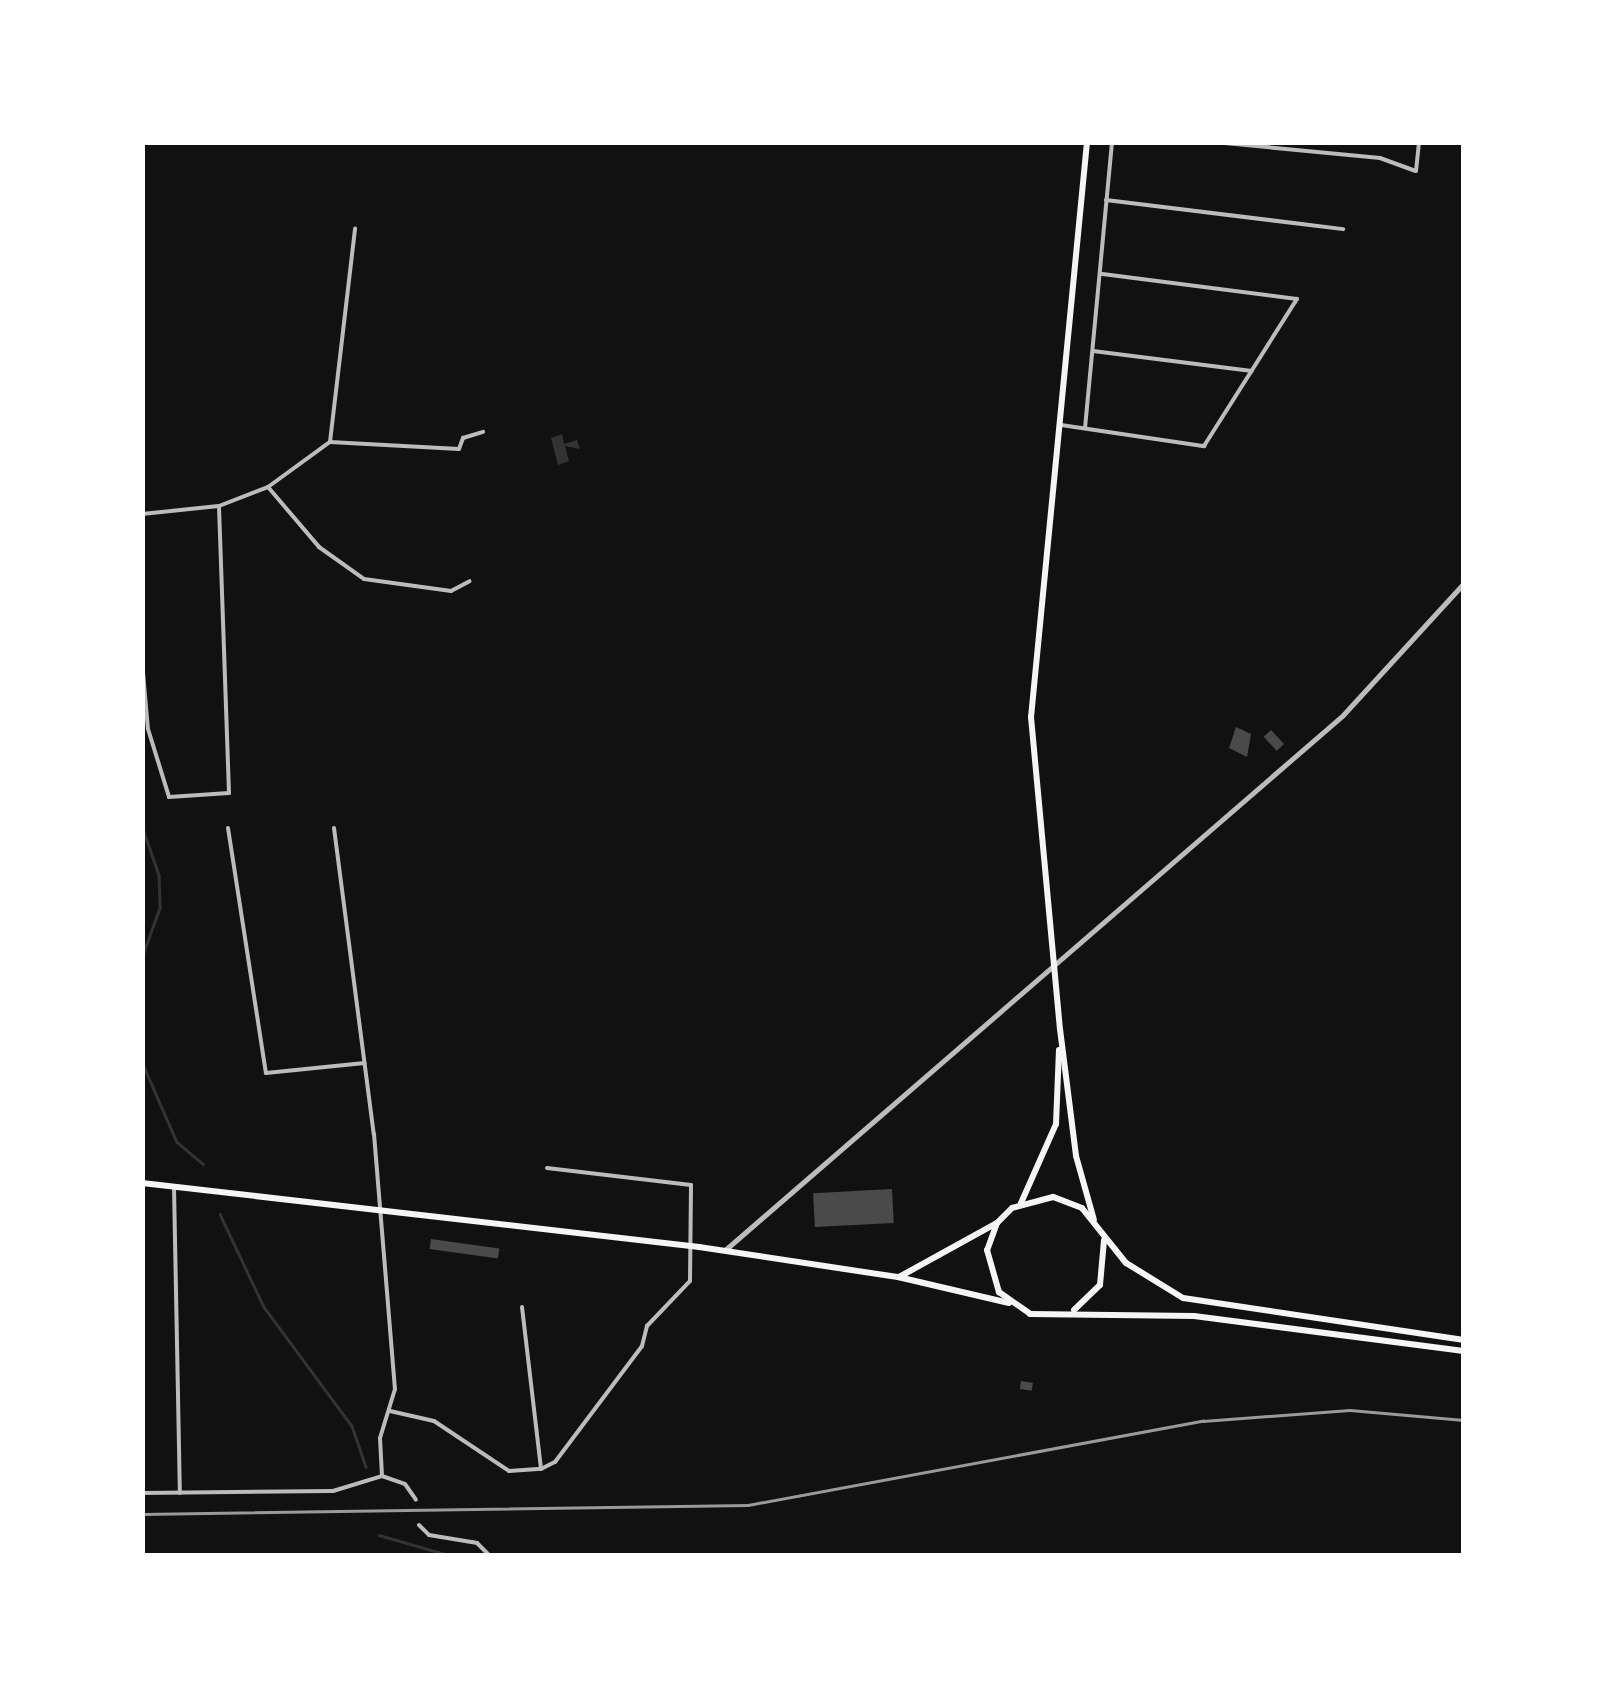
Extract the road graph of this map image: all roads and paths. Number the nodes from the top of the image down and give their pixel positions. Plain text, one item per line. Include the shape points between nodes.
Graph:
1 (1087, 142) edge
2 (1112, 142) edge
3 (1214, 142) edge
4 (1419, 142) edge
5 (1106, 200) junction
6 (355, 228) dead end
7 (1343, 228) dead end
8 (1101, 274) junction
9 (1093, 351) junction
10 (1252, 370) junction
11 (1062, 425) junction
12 (1085, 428) junction
13 (483, 432) dead end
14 (330, 442) junction
15 (268, 487) junction
16 (219, 506) junction
17 (142, 514) edge
18 (470, 582) dead end
19 (1464, 583) edge
20 (142, 662) edge
21 (228, 828) dead end
22 (334, 828) dead end
23 (1052, 961) junction
24 (1060, 1029) junction
25 (364, 1063) junction
26 (547, 1168) dead end
27 (142, 1183) edge
28 (174, 1184) junction
29 (1021, 1202) junction
30 (376, 1212) junction
31 (1094, 1220) junction
32 (998, 1223) junction
33 (1100, 1230) junction
34 (692, 1246) junction
35 (723, 1252) junction
36 (898, 1277) junction
37 (1009, 1303) junction
38 (522, 1308) dead end
39 (1068, 1313) junction
40 (1464, 1340) edge
41 (1464, 1350) edge
42 (390, 1411) junction
43 (541, 1469) junction
44 (382, 1476) junction
45 (180, 1492) junction
46 (142, 1493) edge
47 (416, 1500) dead end
48 (418, 1525) dead end
49 (490, 1556) edge

1 - 11 main road
2 - 5 street
3 - 4 street via 1380,158 1416,171
5 - 7 street
5 - 8 street
6 - 14 street
8 - 9 street
8 - 10 street via 1297,298
9 - 10 street
9 - 12 street
10 - 12 street via 1204,446
11 - 12 street
11 - 23 main road via 1031,716
13 - 14 street via 463,438 459,449
14 - 15 street
15 - 16 street
15 - 18 street via 320,548 364,579 450,591
16 - 17 street
16 - 20 street via 229,793 168,797 148,728
19 - 23 street via 1343,715
21 - 25 street via 266,1073
22 - 25 street
23 - 24 main road
23 - 35 street via 1036,983
24 - 29 main road via 1056,1124
24 - 31 main road via 1076,1156
25 - 30 street
26 - 34 street via 690,1185
27 - 28 main road
28 - 30 main road
28 - 45 street
29 - 31 main road via 1068,1201
29 - 32 main road
30 - 34 main road
30 - 42 street via 395,1389
31 - 33 main road
32 - 36 main road
32 - 37 main road via 988,1265
33 - 39 main road via 1107,1257 1100,1285
33 - 40 main road via 1142,1276 1183,1298
34 - 35 main road
34 - 43 street via 690,1281 647,1326 642,1346 555,1462
35 - 36 main road
36 - 37 main road
37 - 39 main road via 1041,1317
38 - 43 street
39 - 41 main road via 1194,1316
42 - 43 street via 434,1421 510,1471
42 - 44 street via 380,1438
44 - 45 street via 333,1492
44 - 47 street via 404,1484
45 - 46 street
48 - 49 street via 429,1536 477,1543

